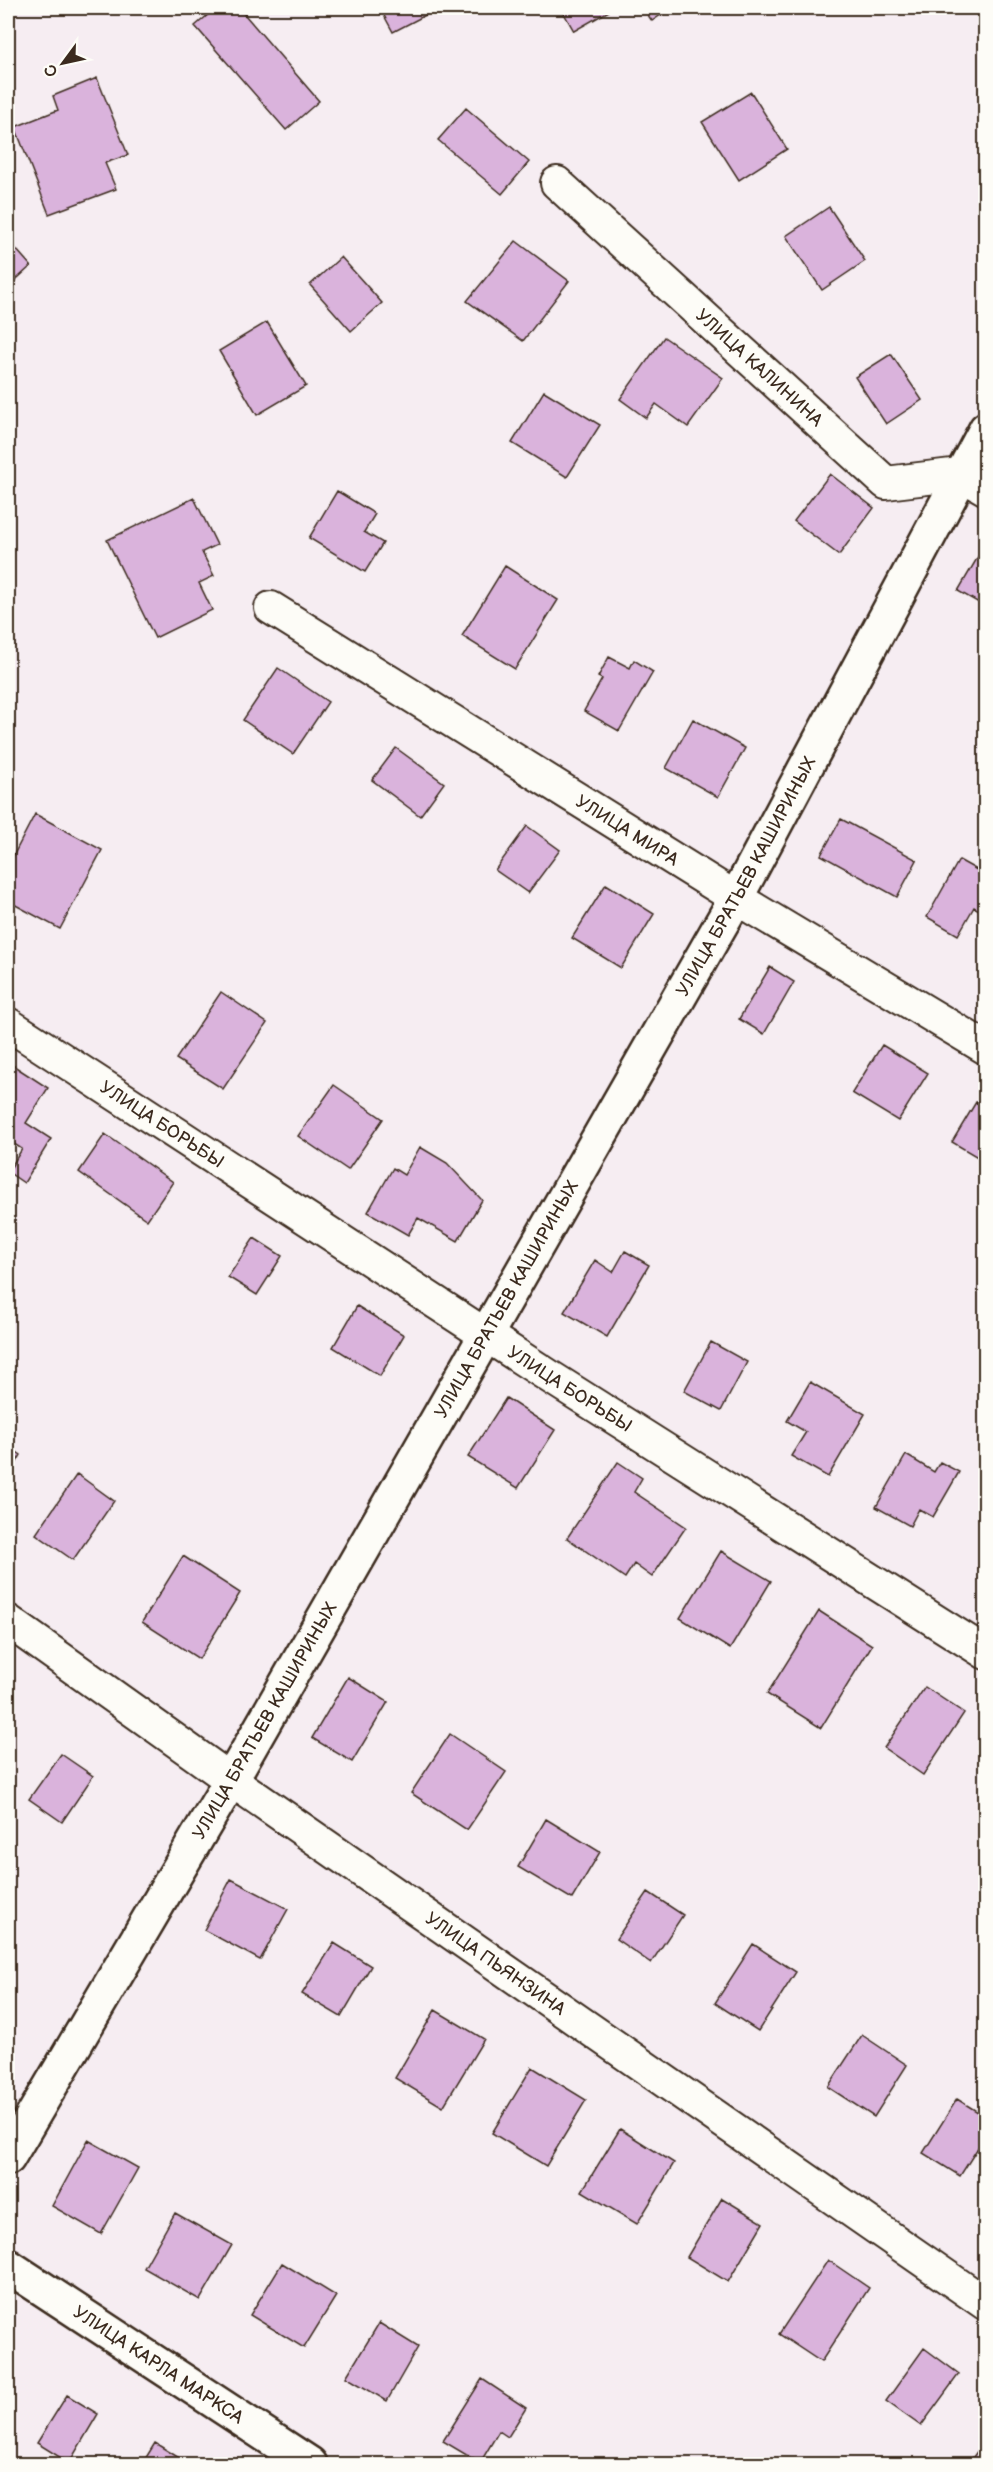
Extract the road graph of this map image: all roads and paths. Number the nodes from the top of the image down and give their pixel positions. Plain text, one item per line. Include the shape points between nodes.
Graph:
1 (557, 183) dead end
2 (986, 429) edge
3 (973, 482) edge
4 (271, 608) dead end
5 (736, 897) junction
6 (8, 1024) edge
7 (986, 1048) edge
8 (485, 1334) junction
9 (8, 1621) edge
10 (986, 1653) edge
11 (231, 1780) junction
12 (8, 2158) edge
13 (8, 2266) edge
14 (986, 2304) edge
15 (310, 2464) edge

1 - 3 street, УЛИЦА КАЛИНИНА via 886,483
2 - 3 main road, УЛИЦА БРАТЬЕВ КАШИРИНЫХ
3 - 5 main road, УЛИЦА БРАТЬЕВ КАШИРИНЫХ
4 - 5 street, УЛИЦА МИРА
5 - 7 street, УЛИЦА МИРА
5 - 8 main road, УЛИЦА БРАТЬЕВ КАШИРИНЫХ
6 - 8 street, УЛИЦА БОРЬБЫ
8 - 10 street, УЛИЦА БОРЬБЫ
8 - 11 main road, УЛИЦА БРАТЬЕВ КАШИРИНЫХ
9 - 11 street, УЛИЦА ПЬЯНЗИНА
11 - 12 main road, УЛИЦА БРАТЬЕВ КАШИРИНЫХ
11 - 14 street, УЛИЦА ПЬЯНЗИНА
13 - 15 main road, УЛИЦА КАРЛА МАРКСА

